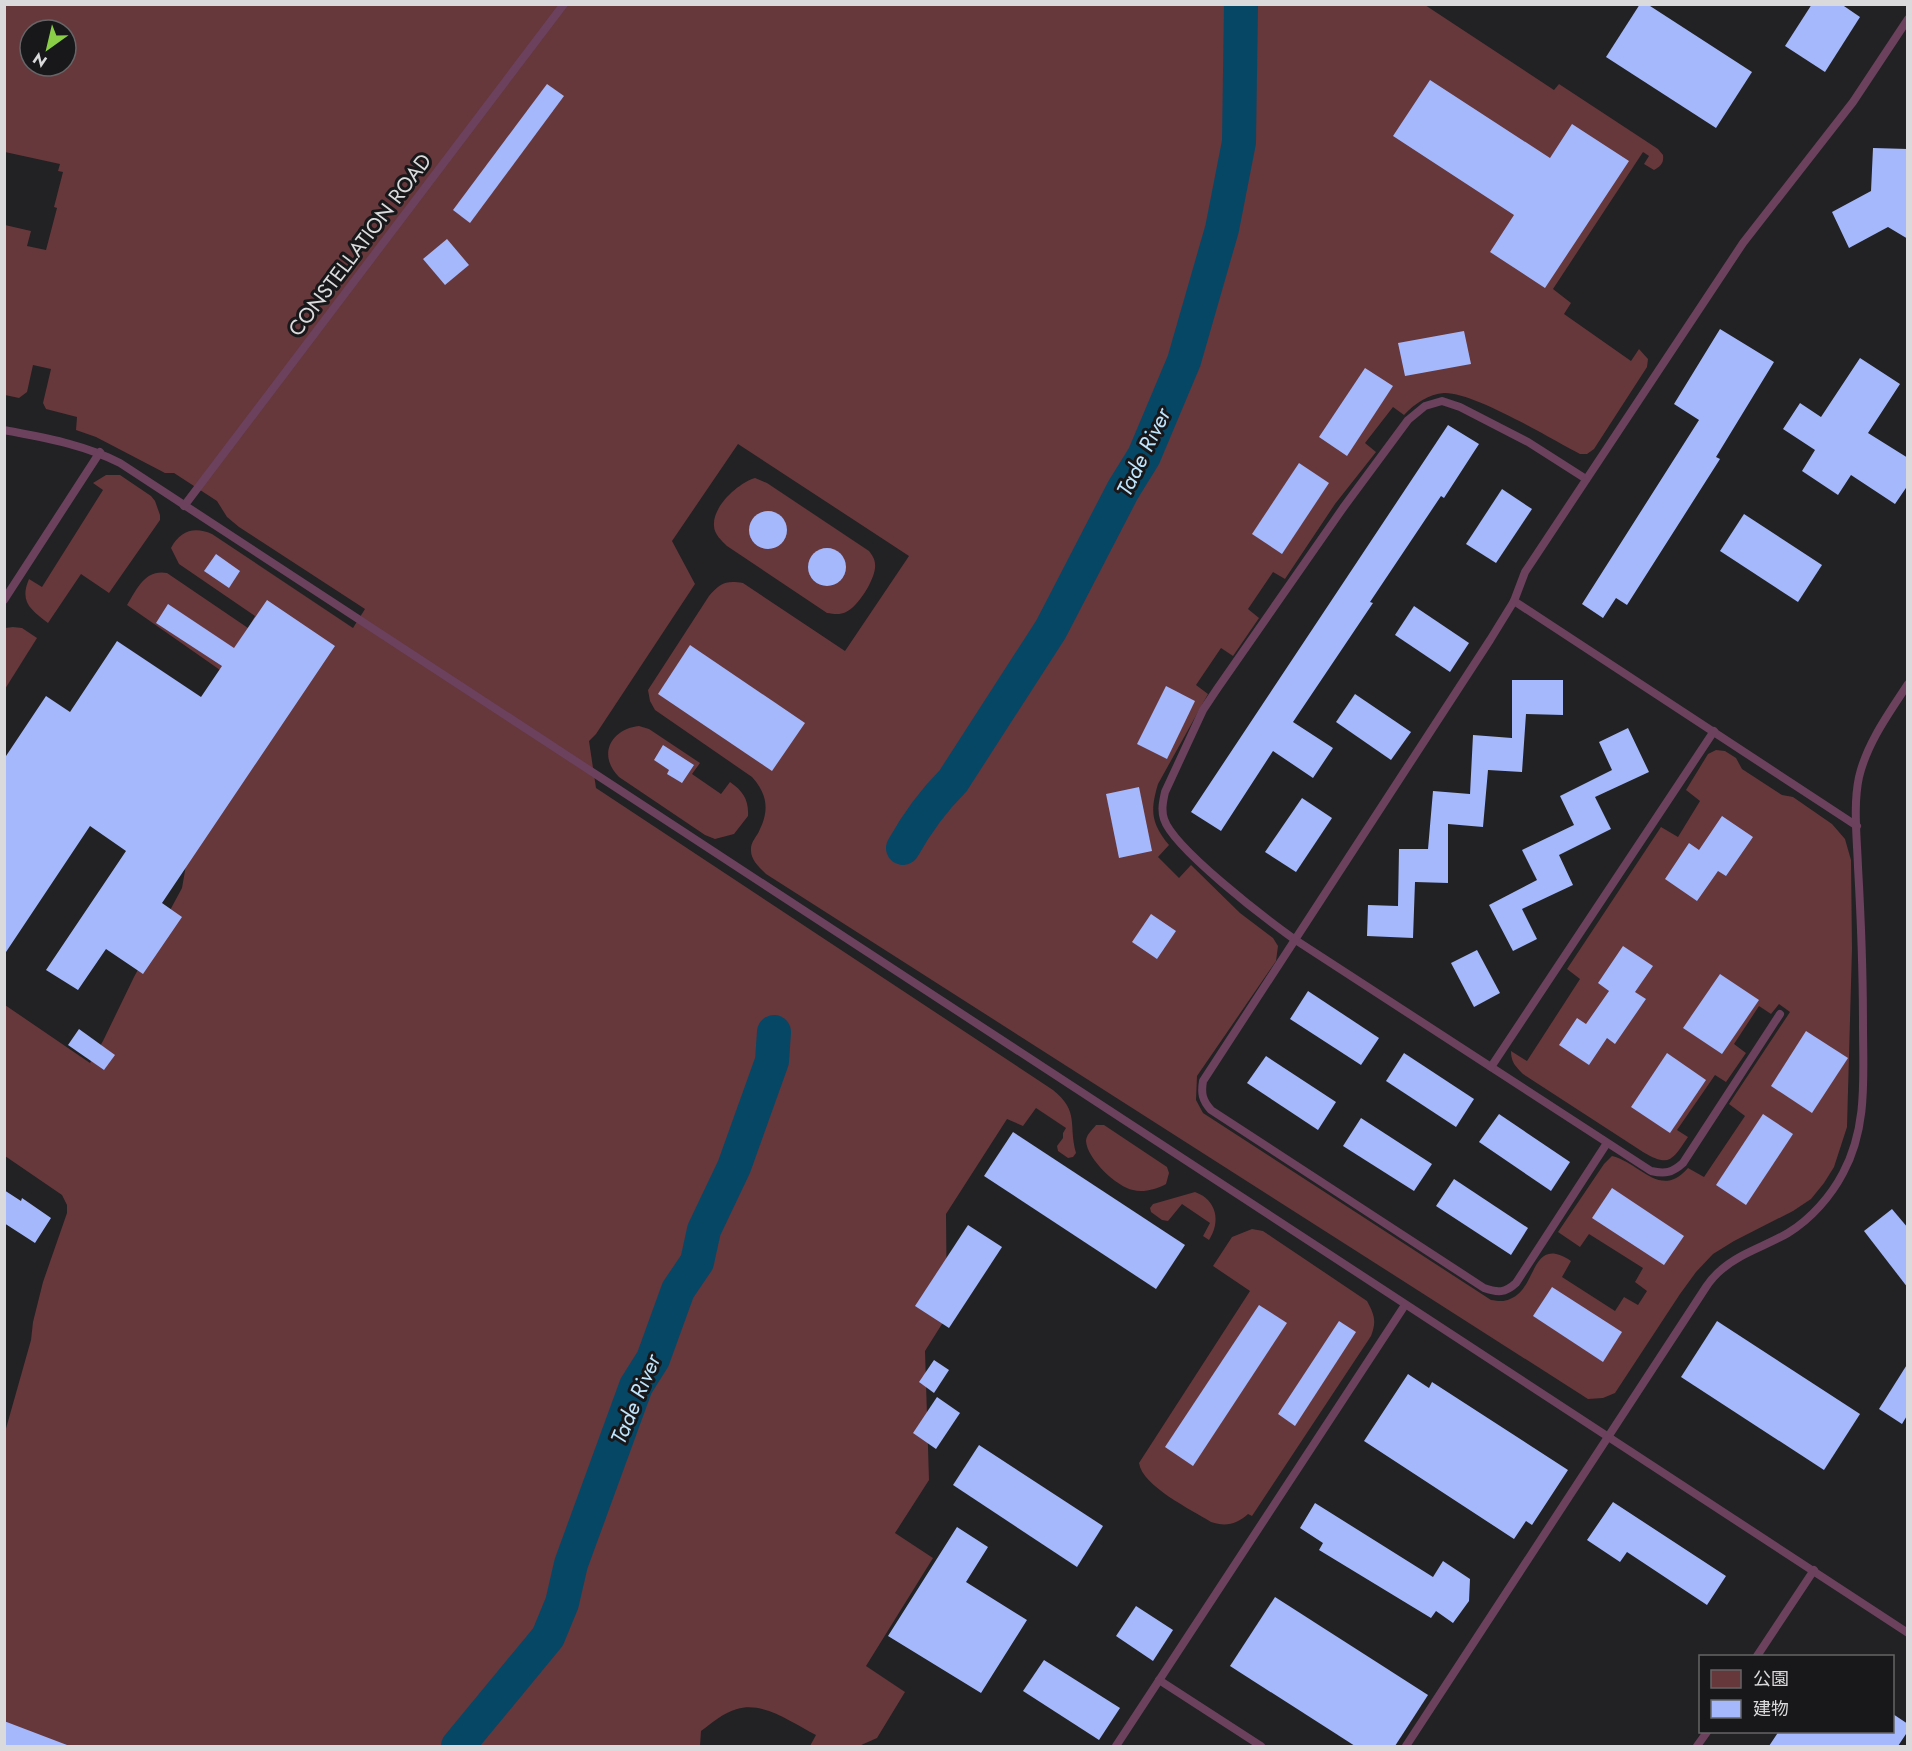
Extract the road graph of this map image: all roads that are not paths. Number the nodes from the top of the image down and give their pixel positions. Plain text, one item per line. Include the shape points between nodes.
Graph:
1 (564, 4) edge
2 (1907, 22) edge
3 (4, 430) edge
4 (100, 452) junction
5 (1586, 479) junction
6 (183, 506) junction
7 (4, 600) edge
8 (1514, 601) junction
9 (1908, 684) edge
10 (1714, 731) junction
11 (1857, 826) junction
12 (1294, 939) junction
13 (1780, 1014) dead end
14 (1491, 1067) junction
15 (1607, 1143) junction
16 (1406, 1305) junction
17 (1607, 1437) junction
18 (1814, 1570) junction
19 (1908, 1633) edge
20 (1758, 1655) edge
21 (1159, 1680) junction
22 (1706, 1733) edge
23 (1116, 1746) edge
24 (1261, 1746) edge
25 (1406, 1746) edge
26 (1697, 1746) edge

1 - 6 lane, CONSTELLATION ROAD
2 - 5 lane via 1852,102 1743,243
3 - 4 lane
4 - 6 lane
4 - 7 lane
5 - 8 lane via 1525,572
5 - 12 lane via 1528,442 1460,407 1442,401 1425,406 1408,420 1349,500 1203,710 1165,792 1164,821 1173,836 1251,908
6 - 16 lane
8 - 10 lane
8 - 12 lane
9 - 11 lane via 1870,745 1857,786
10 - 11 lane
10 - 14 lane
11 - 17 lane via 1863,1097 1855,1148 1826,1200 1808,1217 1790,1232 1720,1270
12 - 14 lane
12 - 15 lane via 1203,1081 1204,1102 1484,1288 1497,1292 1516,1283
13 - 15 lane via 1674,1171 1651,1171
14 - 15 lane
16 - 17 lane
16 - 21 lane
17 - 18 lane
17 - 25 lane
18 - 19 lane
18 - 20 lane
21 - 23 lane
21 - 24 lane
22 - 26 lane

